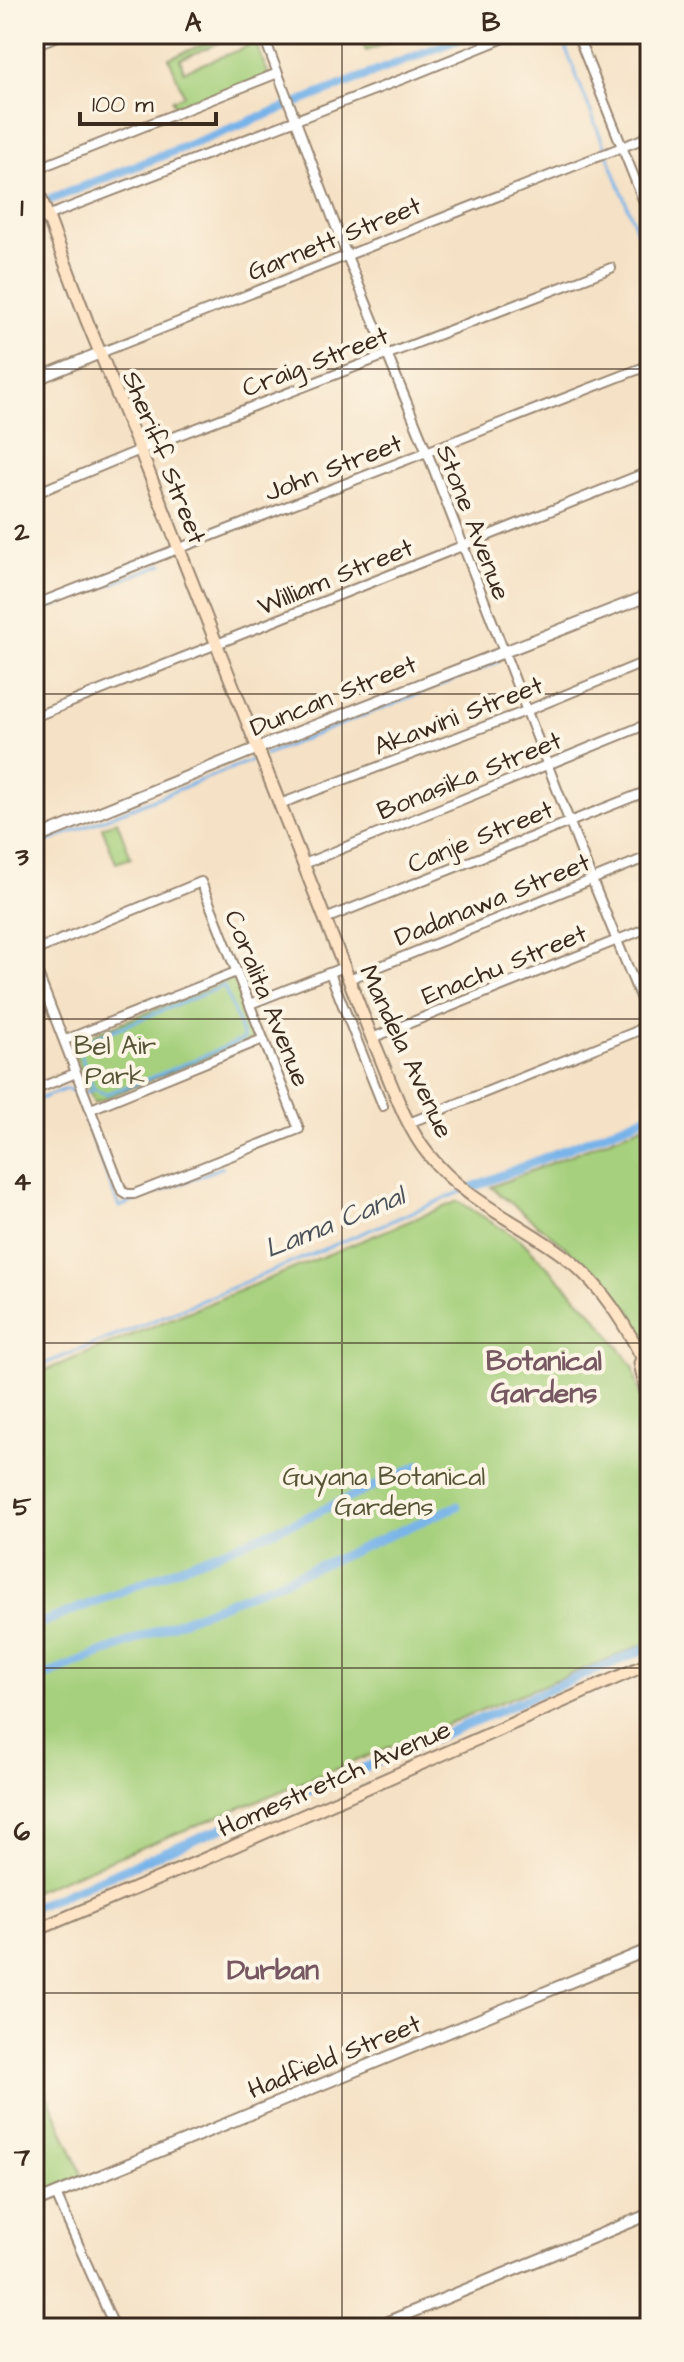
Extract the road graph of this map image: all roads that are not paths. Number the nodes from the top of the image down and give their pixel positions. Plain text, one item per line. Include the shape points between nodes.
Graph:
1 (63, 34) edge
2 (263, 34) edge
3 (514, 34) edge
4 (577, 34) edge
5 (34, 45) edge
6 (278, 73) junction
7 (296, 121) junction
8 (650, 136) edge
9 (623, 147) junction
10 (34, 170) edge
11 (36, 185) edge
12 (47, 216) junction
13 (650, 217) edge
14 (34, 220) edge
15 (347, 256) junction
16 (611, 268) dead end
17 (100, 353) junction
18 (388, 354) junction
19 (647, 366) dead end
20 (34, 380) edge
21 (140, 450) junction
22 (427, 452) junction
23 (650, 471) edge
24 (34, 494) edge
25 (461, 546) junction
26 (178, 547) junction
27 (650, 595) edge
28 (34, 605) edge
29 (216, 646) junction
30 (503, 652) junction
31 (650, 660) edge
32 (526, 711) junction
33 (34, 717) edge
34 (650, 723) edge
35 (260, 754) junction
36 (547, 765) junction
37 (650, 790) edge
38 (280, 804) junction
39 (569, 822) junction
40 (34, 839) edge
41 (650, 856) edge
42 (304, 864) junction
43 (592, 880) junction
44 (325, 919) junction
45 (650, 927) edge
46 (617, 939) junction
47 (34, 951) edge
48 (34, 964) edge
49 (344, 967) junction
50 (236, 972) junction
51 (330, 973) junction
52 (349, 979) junction
53 (250, 1004) junction
54 (372, 1038) junction
55 (263, 1039) junction
56 (65, 1040) junction
57 (78, 1077) junction
58 (34, 1090) edge
59 (383, 1106) dead end
60 (91, 1109) junction
61 (409, 1123) junction
62 (635, 1342) junction
63 (650, 1373) edge
64 (650, 1404) edge
65 (650, 1663) edge
66 (34, 1931) edge
67 (650, 1949) edge
68 (56, 2194) junction
69 (34, 2203) edge
70 (650, 2214) edge
71 (115, 2328) edge
72 (373, 2328) edge

1 - 5 street
2 - 6 street, Stone Avenue
3 - 7 street
4 - 9 street
6 - 7 street, Stone Avenue
6 - 10 street
7 - 12 street
7 - 15 street, Stone Avenue
8 - 9 street, Garnett Street
9 - 13 street
9 - 15 street, Garnett Street
11 - 12 main road, Sheriff Street
12 - 14 street
12 - 17 main road, Sheriff Street
15 - 17 street, Garnett Street
15 - 18 street, Stone Avenue
16 - 18 street, Craig Street
17 - 20 street, Garnett Street
17 - 21 main road, Sheriff Street
18 - 21 street, Craig Street
18 - 22 street, Stone Avenue
19 - 22 street, John Street
21 - 24 street, Craig Street
21 - 26 main road, Sheriff Street
22 - 25 street, Stone Avenue
22 - 26 street, John Street
23 - 25 street, William Street
25 - 29 street, William Street
25 - 30 street, Stone Avenue
26 - 28 street, John Street
26 - 29 main road, Sheriff Street
27 - 30 street, Duncan Street
29 - 33 street, William Street
29 - 35 main road, Sheriff Street
30 - 32 street, Stone Avenue
30 - 35 street, Duncan Street
31 - 32 street, Akawini Street
32 - 36 street, Stone Avenue
32 - 38 street, Akawini Street
34 - 36 street, Bonasika Street
35 - 38 main road, Mandela Avenue
35 - 40 street, Duncan Street
36 - 39 street, Stone Avenue
36 - 42 street, Bonasika Street
37 - 39 street, Canje Street
38 - 42 main road, Mandela Avenue
39 - 43 street, Stone Avenue
39 - 44 street, Canje Street
41 - 43 street, Dadanawa Street
42 - 44 main road, Mandela Avenue
43 - 46 street, Stone Avenue
43 - 52 street, Dadanawa Street
44 - 49 main road, Mandela Avenue
45 - 46 street, Enachu Street
46 - 54 street, Enachu Street
46 - 61 street, Stone Avenue via 647,1010 647,1023
47 - 50 street, Coralita Avenue via 201,882
48 - 56 street
49 - 51 street
49 - 52 main road, Mandela Avenue
50 - 53 street, Coralita Avenue
50 - 56 street
51 - 53 street
51 - 59 street
52 - 54 main road, Mandela Avenue
53 - 55 street, Coralita Avenue
54 - 61 main road, Mandela Avenue
55 - 60 street
55 - 60 street, Coralita Avenue via 299,1129 127,1194
56 - 57 street
57 - 58 street
57 - 60 street
61 - 62 main road, Mandela Avenue via 450,1178 565,1257 605,1297
62 - 63 main road, Mandela Avenue
62 - 64 main road, Mandela Avenue
65 - 66 main road, Homestretch Avenue
67 - 68 street, Hadfield Street
68 - 69 street, Hadfield Street
68 - 71 street
70 - 72 street

